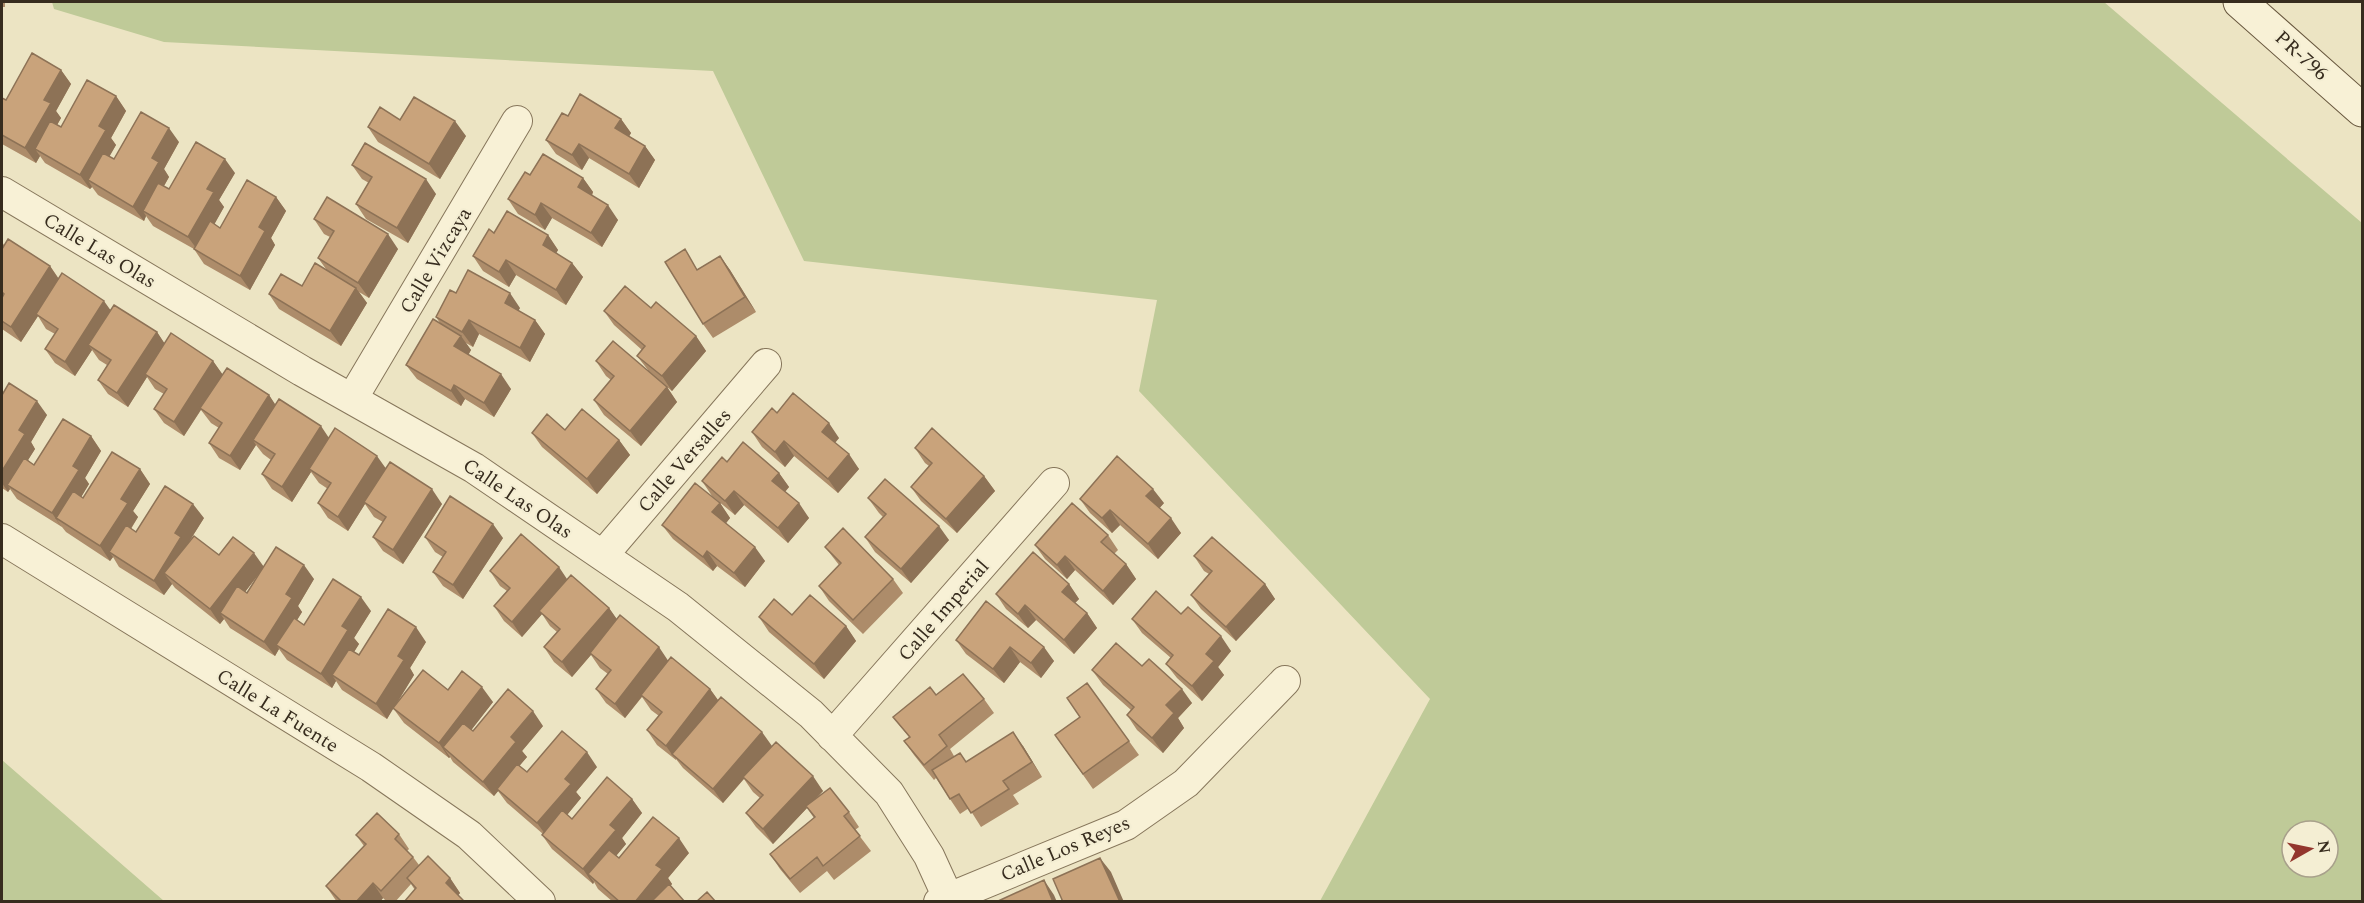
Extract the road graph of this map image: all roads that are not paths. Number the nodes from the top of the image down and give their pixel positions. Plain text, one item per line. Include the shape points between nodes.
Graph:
1 (2240, 2) edge
2 (2362, 110) edge
3 (517, 121) dead end
4 (2, 192) edge
5 (766, 364) dead end
6 (352, 399) junction
7 (1054, 483) dead end
8 (2, 538) edge
9 (603, 555) junction
10 (1285, 681) dead end
11 (832, 736) junction
12 (946, 900) edge
13 (540, 902) edge

1 - 2 street, PR-796 / PR-796
3 - 6 street, Calle Vizcaya
4 - 6 street, Calle Las Olas
5 - 9 street, Calle Versalles
6 - 9 street, Calle Las Olas via 474,468
7 - 11 street, Calle Imperial
8 - 13 street, Calle La Fuente via 370,767 469,835
9 - 11 street, Calle Las Olas via 678,608 811,714
10 - 12 street, Calle Los Reyes via 1186,783 1126,825
11 - 12 street, Calle Las Olas via 889,793 929,856

